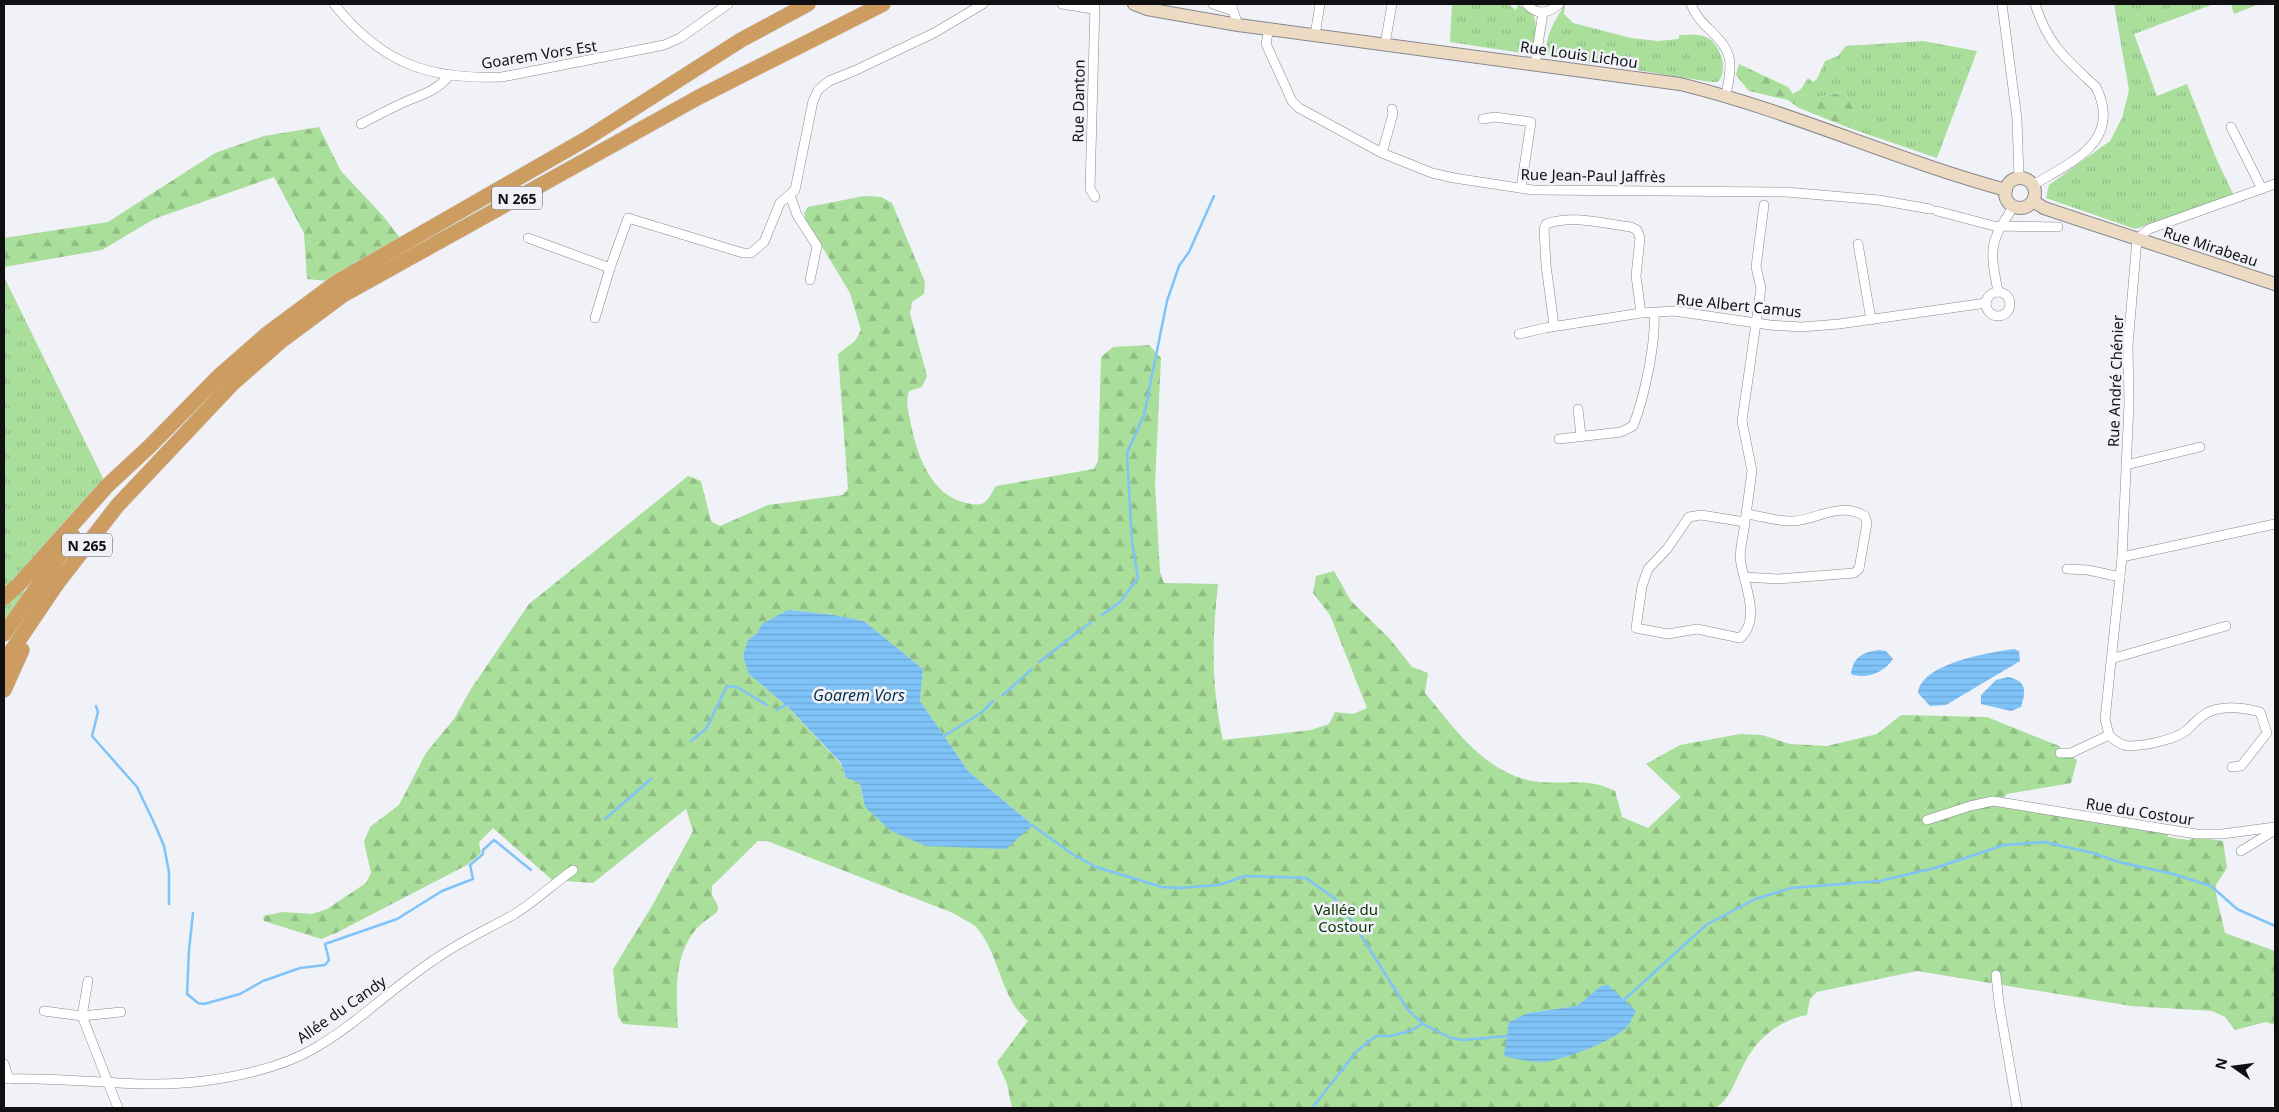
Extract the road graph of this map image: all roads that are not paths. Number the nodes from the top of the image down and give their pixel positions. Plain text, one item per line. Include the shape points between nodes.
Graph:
1 (334, 4) edge
2 (728, 4) edge
3 (808, 4) edge
4 (883, 4) edge
5 (982, 4) edge
6 (1062, 4) edge
7 (1134, 4) edge
8 (1213, 4) edge
9 (1320, 4) edge
10 (1392, 4) edge
11 (1527, 4) edge
12 (1558, 4) edge
13 (1691, 4) edge
14 (2002, 4) edge
15 (2035, 4) edge
16 (1094, 6) edge
17 (1232, 7) edge
18 (1543, 12) junction
19 (1238, 25) junction
20 (1269, 28) junction
21 (1315, 35) junction
22 (1385, 44) junction
23 (1535, 64) junction
24 (449, 76) junction
25 (1726, 95) junction
26 (1392, 109) dead end
27 (1482, 119) dead end
28 (361, 124) dead end
29 (2232, 127) dead end
30 (1382, 153) junction
31 (2019, 178) junction
32 (2275, 184) edge
33 (2033, 185) junction
34 (1521, 188) junction
35 (2262, 189) junction
36 (2006, 190) junction
37 (790, 196) junction
38 (1095, 197) dead end
39 (2033, 201) junction
40 (1764, 205) dead end
41 (2013, 206) junction
42 (2001, 226) junction
43 (2058, 227) dead end
44 (528, 238) dead end
45 (2137, 239) junction
46 (1858, 244) dead end
47 (610, 268) junction
48 (810, 280) dead end
49 (2275, 284) edge
50 (1998, 292) junction
51 (1986, 303) junction
52 (1641, 313) junction
53 (1654, 314) junction
54 (595, 318) dead end
55 (1871, 320) junction
56 (1756, 323) junction
57 (1554, 326) junction
58 (1519, 334) dead end
59 (1578, 408) dead end
60 (182, 436) junction
61 (1581, 436) junction
62 (1559, 439) dead end
63 (150, 446) junction
64 (2200, 447) dead end
65 (2126, 465) junction
66 (1746, 518) junction
67 (2275, 524) edge
68 (2122, 557) junction
69 (2067, 569) dead end
70 (2120, 576) junction
71 (1745, 577) junction
72 (4, 598) edge
73 (2226, 626) dead end
74 (4, 634) edge
75 (2111, 659) junction
76 (4, 662) edge
77 (4, 690) edge
78 (2109, 734) junction
79 (2060, 753) dead end
80 (2232, 767) dead end
81 (1927, 820) dead end
82 (2275, 828) edge
83 (2240, 851) dead end
84 (573, 870) dead end
85 (1996, 975) dead end
86 (88, 981) dead end
87 (44, 1011) dead end
88 (121, 1012) dead end
89 (82, 1016) junction
90 (4, 1064) edge
91 (6, 1079) edge
92 (107, 1084) junction
93 (118, 1108) edge
94 (2018, 1108) edge

1 - 24 street, Goarem Vors Est via 364,38 382,50 401,61
2 - 24 street, Goarem Vors Est via 680,38 664,45 502,77
3 - 63 highway, N 265 via 741,40 586,139 337,282 260,340 218,377
4 - 60 highway, N 265 via 699,97 343,295 232,384
5 - 37 street via 934,33 829,80 818,90 796,184
6 - 16 street
7 - 19 main road, Rue Louis Lichou
8 - 17 street
9 - 21 street
10 - 22 street
11 - 18 street
12 - 18 street
13 - 25 street via 1707,29 1721,40 1729,56
14 - 31 street via 2017,119
15 - 33 street via 2052,42 2096,88 2104,114 2100,133 2090,149
16 - 38 street, Rue Danton via 1090,189
17 - 19 street
18 - 23 street
19 - 20 main road, Rue Louis Lichou
20 - 21 main road, Rue Louis Lichou
20 - 30 street, Rue Jean-Paul Jaffrès via 1266,44 1292,101 1307,113
21 - 22 main road, Rue Louis Lichou
22 - 23 main road, Rue Louis Lichou
23 - 25 main road, Rue Louis Lichou via 1680,84
24 - 28 street via 429,93
25 - 36 main road, Rue Louis Lichou via 1927,166
26 - 30 street
27 - 34 street via 1495,117 1531,122
29 - 35 street
30 - 34 street, Rue Jean-Paul Jaffrès via 1432,173
31 - 33 main road
31 - 36 main road
32 - 35 street
33 - 39 main road
34 - 42 street, Rue Jean-Paul Jaffrès via 1786,192 1880,200
35 - 45 street via 2149,230
36 - 41 main road via 2007,201
37 - 47 street via 777,207 764,242 751,253 628,218
37 - 48 street via 797,215 817,246
39 - 41 main road via 2022,208
39 - 45 main road via 2044,208
40 - 56 street via 1756,267 1761,288
41 - 42 street
42 - 43 street, Rue Jean-Paul Jaffrès
42 - 50 street via 1993,253
44 - 47 street
45 - 49 main road, Rue Mirabeau
45 - 65 street, Rue André Chénier via 2128,345
46 - 55 street
47 - 54 street
50 - 51 street via 1990,295
50 - 51 street via 2009,298 2007,312 1995,316 1989,312
51 - 55 street, Rue Albert Camus
52 - 53 street, Rue Albert Camus
52 - 57 street, Rue Albert Camus
52 - 57 street via 1636,276 1640,238 1637,230 1576,220 1551,222 1544,229
53 - 56 street, Rue Albert Camus via 1674,311
53 - 61 street via 1646,376 1633,426 1621,432
55 - 56 street, Rue Albert Camus via 1801,327
56 - 66 street via 1742,421 1752,471
57 - 58 street, Rue Albert Camus
59 - 61 street
60 - 76 highway, N 265 via 111,514 56,585
60 - 77 highway via 67,582 24,645
61 - 62 street
63 - 72 highway via 107,486
63 - 74 highway, N 265 via 83,523
64 - 65 street, Rue André Chénier
65 - 68 street, Rue André Chénier
66 - 71 street via 1740,563
66 - 71 street via 1793,521 1830,511 1858,512 1865,516 1867,523 1859,570 1854,573 1778,579
66 - 71 street via 1689,516 1667,549 1648,569 1636,628 1668,634 1697,629 1740,638 1748,625 1751,602
67 - 68 street
68 - 70 street, Rue André Chénier
69 - 70 street
70 - 75 street, Rue André Chénier
73 - 75 street
75 - 78 street, Rue André Chénier via 2105,719
78 - 79 street via 2071,753
78 - 80 street via 2127,746 2172,739 2212,710 2241,707 2260,712 2267,733 2241,766
81 - 82 street, Rue du Costour via 1984,802 2002,802 2196,834
82 - 83 street
84 - 92 street, Allée du Candy via 514,915 433,960 316,1048 248,1073 204,1081
85 - 94 street via 1998,1003
86 - 89 street
87 - 89 street
88 - 89 street
89 - 92 street
90 - 91 street
91 - 92 street, Allée du Candy
92 - 93 street

